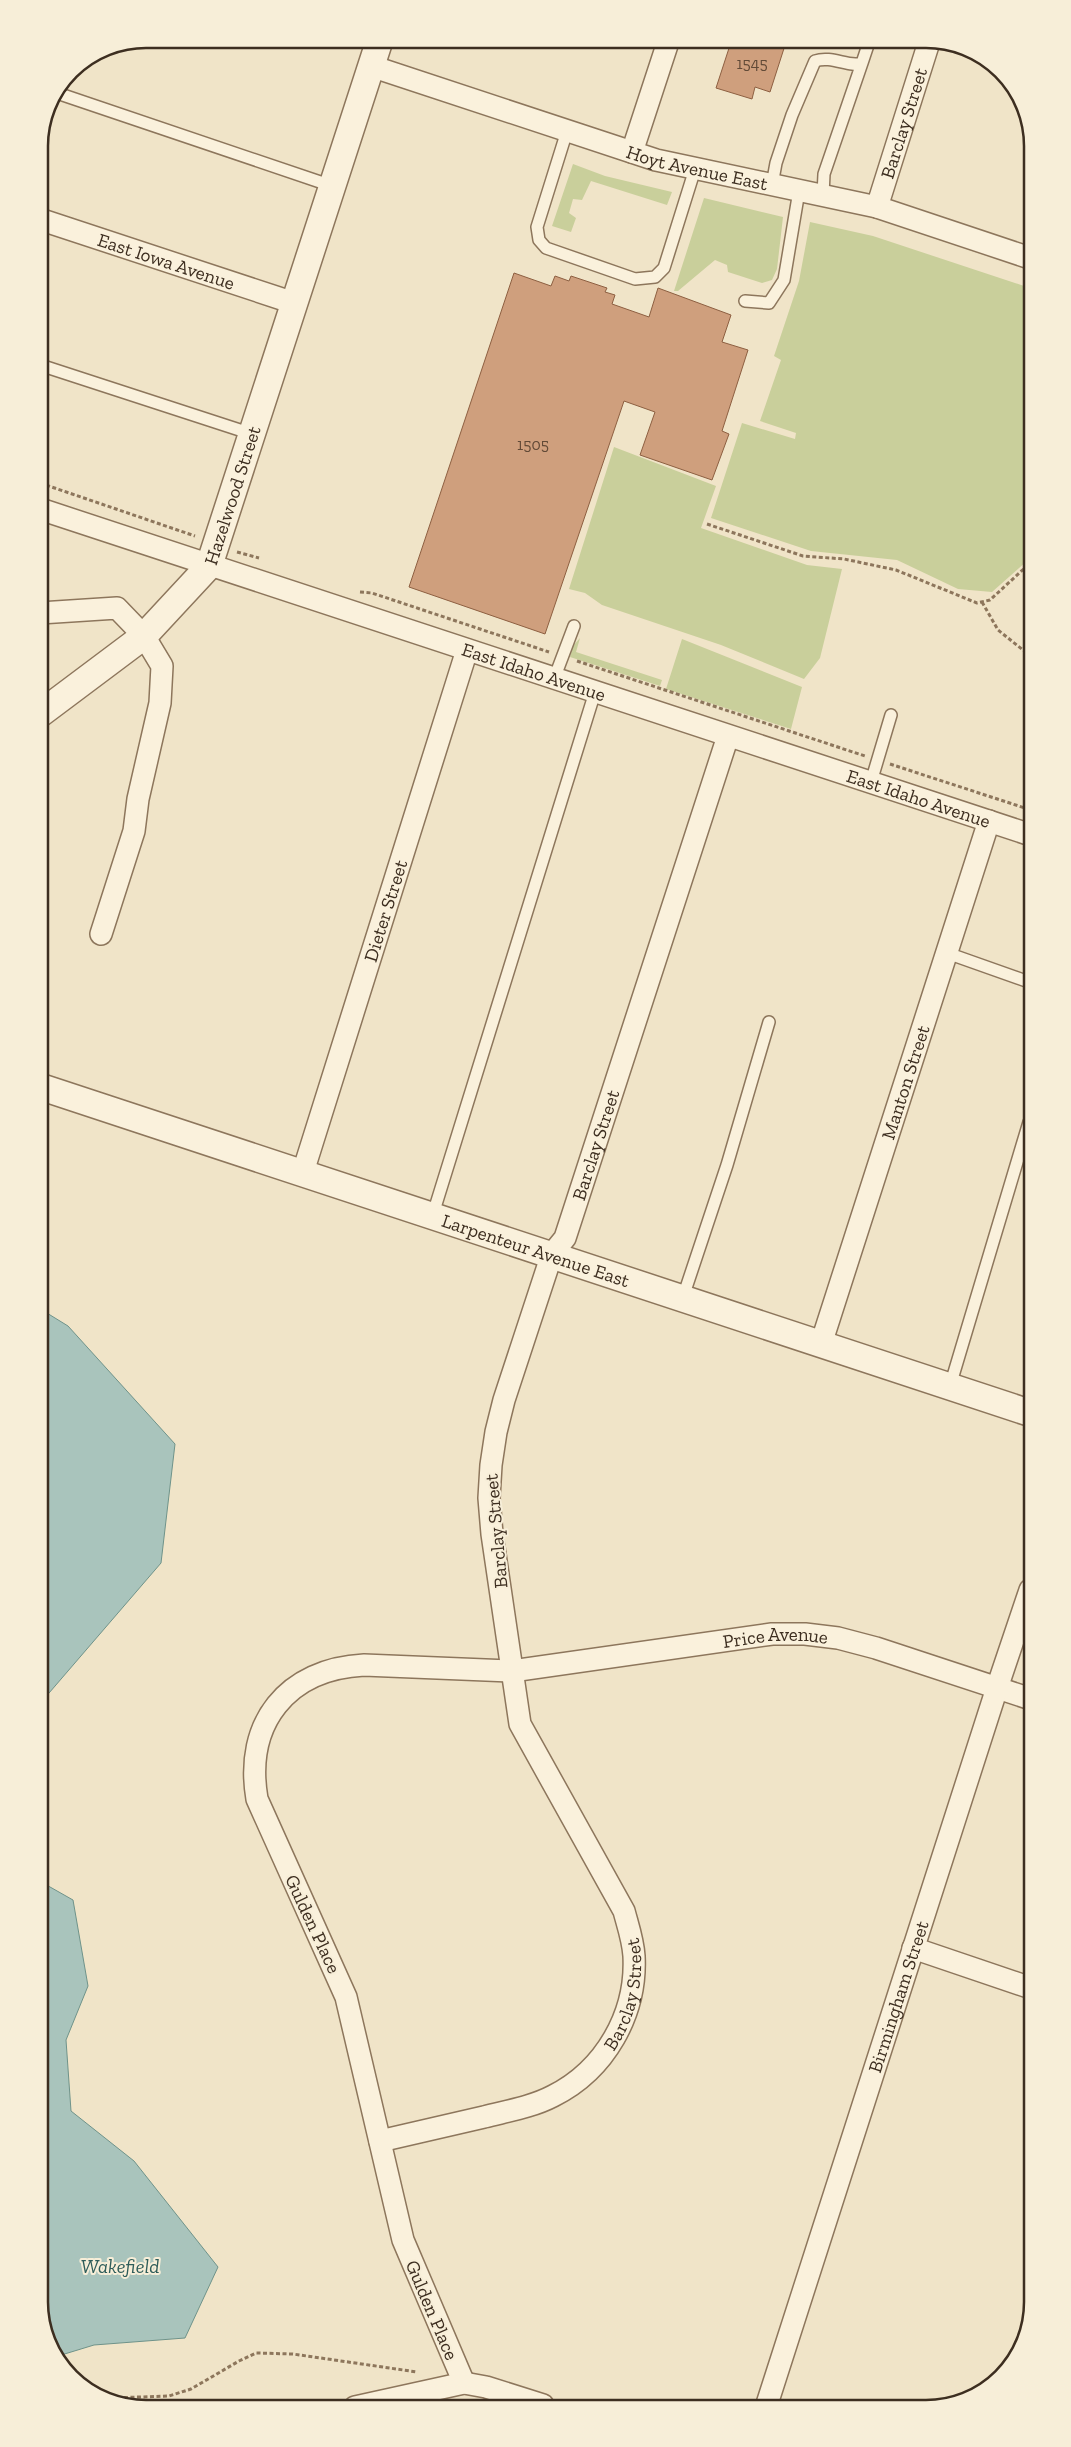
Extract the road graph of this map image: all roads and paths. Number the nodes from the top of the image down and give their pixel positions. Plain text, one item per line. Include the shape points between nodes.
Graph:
1 (374, 48) edge
2 (376, 48) edge
3 (666, 48) edge
4 (867, 48) edge
5 (927, 48) edge
6 (862, 63) junction
7 (62, 95) edge
8 (567, 131) junction
9 (632, 152) junction
10 (695, 168) junction
11 (772, 185) junction
12 (332, 186) junction
13 (799, 191) junction
14 (823, 196) junction
15 (877, 207) junction
16 (48, 222) edge
17 (1024, 256) edge
18 (745, 301) dead end
19 (294, 303) junction
20 (48, 368) edge
21 (252, 434) junction
22 (48, 486) edge
23 (48, 512) edge
24 (707, 524) dead end
25 (196, 538) dead end
26 (236, 553) dead end
27 (266, 561) dead end
28 (209, 566) junction
29 (1024, 569) edge
30 (357, 592) dead end
31 (982, 602) junction
32 (48, 612) edge
33 (574, 626) dead end
34 (144, 636) junction
35 (467, 650) junction
36 (1024, 651) edge
37 (562, 656) junction
38 (554, 679) junction
39 (595, 692) junction
40 (48, 708) edge
41 (891, 715) dead end
42 (728, 736) junction
43 (876, 759) junction
44 (871, 782) junction
45 (1024, 808) edge
46 (989, 821) junction
47 (1024, 833) edge
48 (101, 934) dead end
49 (947, 953) junction
50 (1024, 980) edge
51 (769, 1022) dead end
52 (48, 1088) edge
53 (1024, 1139) edge
54 (303, 1172) junction
55 (433, 1214) junction
56 (552, 1254) junction
57 (683, 1297) junction
58 (821, 1344) junction
59 (950, 1386) junction
60 (1024, 1411) edge
61 (1024, 1608) edge
62 (512, 1671) junction
63 (997, 1688) junction
64 (1024, 1697) edge
65 (913, 1948) junction
66 (1024, 1986) edge
67 (380, 2141) junction
68 (420, 2373) dead end
69 (464, 2383) junction
70 (483, 2396) edge
71 (125, 2398) edge
72 (386, 2399) edge
73 (506, 2399) edge
74 (768, 2400) edge

1 - 12 street, Hazelwood Street
2 - 8 street, Hoyt Avenue East
3 - 9 street
4 - 6 lane
5 - 15 street, Barclay Street
6 - 11 lane via 856,65 832,59 815,61 781,147
6 - 14 lane via 824,174
7 - 12 lane
8 - 9 street, Hoyt Avenue East
8 - 10 lane via 537,228 539,240 546,248 635,279 655,277 664,268
9 - 10 street, Hoyt Avenue East
10 - 11 street, Hoyt Avenue East
11 - 13 street, Hoyt Avenue East
12 - 19 street, Hazelwood Street
13 - 14 street, Hoyt Avenue East
13 - 18 lane via 784,280 769,303
14 - 15 street, Hoyt Avenue East
15 - 17 street, Hoyt Avenue East
16 - 19 street, East Iowa Avenue
19 - 21 street, Hazelwood Street
20 - 21 lane
21 - 28 street, Hazelwood Street
22 - 25 path via 194,534
23 - 28 street, East Idaho Avenue
24 - 31 path via 803,556 844,559 896,570 977,603
26 - 27 path
28 - 34 street, Hazelwood Street
28 - 35 street, East Idaho Avenue
29 - 31 path via 990,600
30 - 37 path via 372,593
31 - 36 path via 998,630
32 - 34 street via 117,608
33 - 37 lane
34 - 40 street, Hazelwood Street
34 - 48 street via 162,666 160,703 134,831
35 - 38 street, East Idaho Avenue
35 - 54 street, Dieter Street
37 - 38 lane
37 - 43 path
38 - 39 street, East Idaho Avenue
39 - 42 street, East Idaho Avenue
39 - 55 lane
41 - 43 lane
42 - 44 street, East Idaho Avenue
42 - 56 street, Barclay Street via 565,1238
43 - 44 lane
43 - 45 path
44 - 46 street, East Idaho Avenue
46 - 47 street, East Idaho Avenue
46 - 49 street, Manton Street
49 - 50 lane
49 - 58 street, Manton Street
51 - 57 lane via 727,1165
52 - 54 street, Larpenteur Avenue East
53 - 59 lane
54 - 55 street, Larpenteur Avenue East
55 - 56 street, Larpenteur Avenue East
56 - 57 street, Larpenteur Avenue East
56 - 62 street, Barclay Street via 504,1400 491,1465 492,1534
57 - 58 street, Larpenteur Avenue East
58 - 59 street, Larpenteur Avenue East
59 - 60 street, Larpenteur Avenue East
61 - 63 street, Birmingham Street
62 - 63 street, Price Avenue via 772,1634 805,1634 876,1648
62 - 67 street, Barclay Street via 520,1724 624,1911 634,1957 627,2009 617,2034 595,2064 551,2097 521,2108
62 - 67 street, Gulden Place via 364,1664 324,1670 306,1679 276,1704 258,1740 254,1769 257,1798 346,1997
63 - 64 street, Price Avenue
63 - 65 street, Birmingham Street
65 - 66 street
65 - 74 street, Birmingham Street
67 - 69 street, Gulden Place via 403,2240
68 - 71 path via 293,2354 256,2353 192,2389 169,2396
69 - 70 street
69 - 72 street
70 - 73 street

